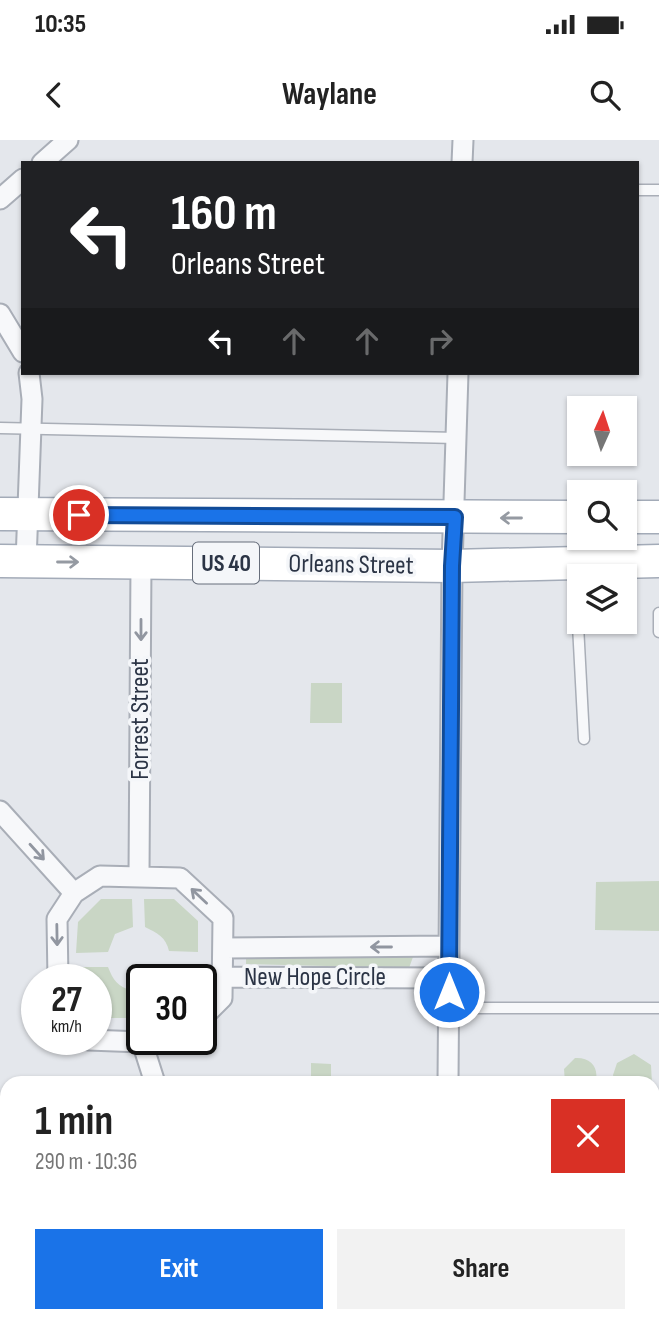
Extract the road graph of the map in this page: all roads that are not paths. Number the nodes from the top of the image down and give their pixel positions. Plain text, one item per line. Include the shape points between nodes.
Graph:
1 (68, 140) edge
2 (463, 140) edge
3 (44, 161) edge
4 (462, 161) edge
5 (21, 181) edge
6 (639, 190) edge
7 (659, 190) edge
8 (0, 199) edge
9 (0, 314) edge
10 (21, 349) edge
11 (29, 375) edge
12 (458, 375) edge
13 (0, 428) edge
14 (31, 429) junction
15 (457, 438) junction
16 (13, 514) edge
17 (455, 517) junction
18 (567, 517) edge
19 (637, 517) edge
20 (659, 517) edge
21 (13, 561) edge
22 (659, 561) edge
23 (141, 562) junction
24 (574, 562) junction
25 (452, 566) junction
26 (659, 613) edge
27 (659, 632) edge
28 (584, 739) dead end
29 (0, 811) edge
30 (139, 876) junction
31 (74, 893) junction
32 (449, 946) junction
33 (224, 948) junction
34 (58, 964) edge
35 (223, 977) junction
36 (449, 978) junction
37 (217, 1003) edge
38 (448, 1008) junction
39 (659, 1008) edge
40 (146, 1055) edge
41 (153, 1076) edge
42 (448, 1076) edge

1 - 3 street
2 - 4 street
5 - 8 street
6 - 7 lane
9 - 10 street
11 - 14 street
12 - 15 street
13 - 14 lane
14 - 15 lane
14 - 16 street
15 - 17 street
16 - 17 main road, Orleans Street / US 40
16 - 21 street
18 -> 17 main road, Orleans Street / US 40
17 - 25 street
19 - 20 main road
21 -> 23 main road, Orleans Street / US 40
22 - 24 main road, Orleans Street / US 40
23 - 25 main road, Orleans Street / US 40
23 -> 30 street, Forrest Street
24 - 25 main road, Orleans Street / US 40
24 - 28 lane
25 - 32 street
26 - 27 lane
29 -> 31 street
30 - 31 street, New Hope Circle via 100,876
33 -> 30 street, New Hope Circle via 223,918 180,878
31 -> 34 street via 57,919
32 -> 33 street, New Hope Circle
32 - 36 street
33 - 35 street, New Hope Circle
35 - 36 street, New Hope Circle
35 - 37 street, New Hope Circle via 222,998
36 - 38 street
38 - 39 lane
38 - 42 street
40 - 41 street

